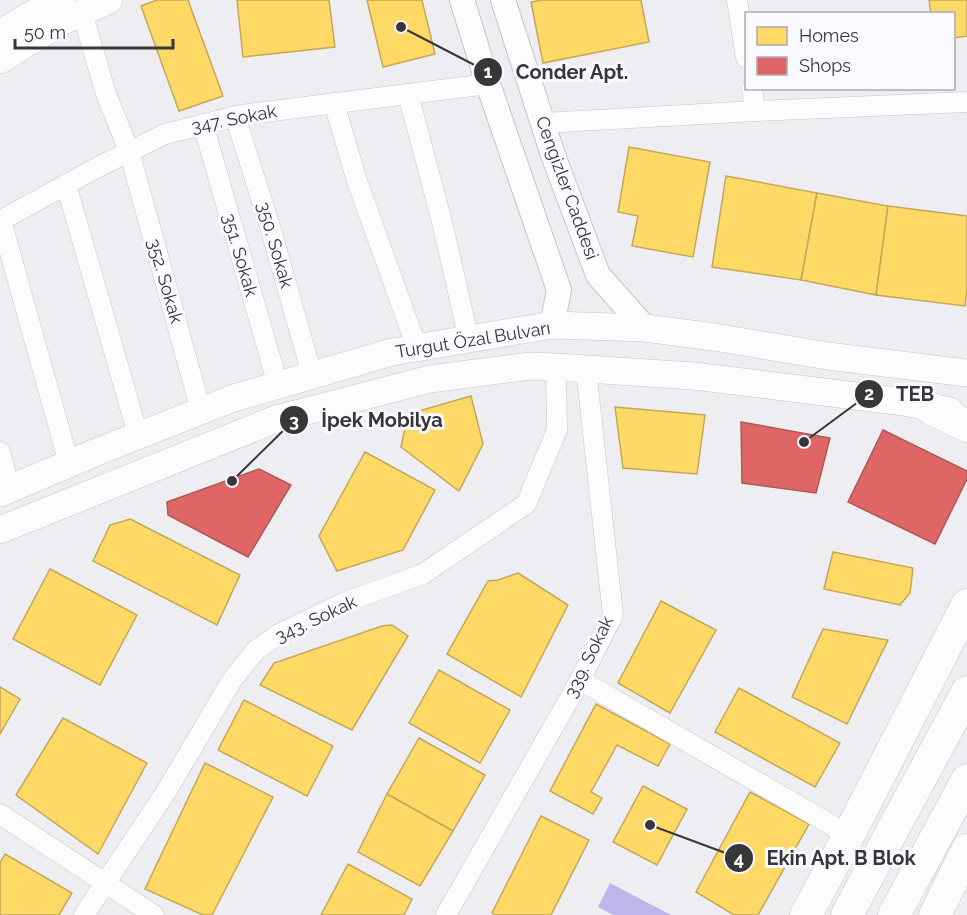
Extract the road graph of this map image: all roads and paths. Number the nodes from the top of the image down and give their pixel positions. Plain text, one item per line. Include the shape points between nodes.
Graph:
1 (109, 0) edge
2 (462, 0) edge
3 (503, 0) edge
4 (737, 0) edge
5 (72, 6) edge
6 (0, 34) edge
7 (745, 46) edge
8 (0, 60) edge
9 (488, 84) junction
10 (752, 90) edge
11 (408, 94) junction
12 (967, 102) edge
13 (334, 103) junction
14 (755, 111) junction
15 (236, 116) junction
16 (543, 123) junction
17 (203, 124) junction
18 (129, 152) junction
19 (66, 184) junction
20 (0, 221) edge
21 (552, 325) junction
22 (645, 328) junction
23 (469, 340) junction
24 (417, 348) junction
25 (556, 367) junction
26 (586, 369) junction
27 (967, 373) edge
28 (312, 375) junction
29 (278, 385) junction
30 (930, 408) junction
31 (201, 411) junction
32 (967, 413) edge
33 (967, 426) edge
34 (138, 435) junction
35 (0, 452) edge
36 (69, 464) junction
37 (5, 491) edge
38 (0, 530) edge
39 (967, 605) edge
40 (580, 680) junction
41 (967, 692) edge
42 (967, 780) edge
43 (0, 814) edge
44 (849, 835) junction
45 (967, 850) edge
46 (106, 883) junction
47 (84, 915) edge
48 (154, 915) edge
49 (446, 915) edge
50 (806, 915) edge
51 (847, 915) edge
52 (894, 915) edge
53 (934, 915) edge

1 - 5 main road
2 - 9 street
3 - 16 street, Cengizler Caddesi
4 - 7 street
5 - 6 main road via 25,18
5 - 8 main road via 59,23
5 - 18 street, 352. Sokak
9 - 11 street, 347. Sokak
9 - 21 street via 559,290
10 - 14 street
11 - 13 street, 347. Sokak
11 - 23 street
12 - 14 street
13 - 15 street, 347. Sokak
13 - 24 street via 357,181
14 - 16 street
15 - 17 street, 347. Sokak
15 - 28 street, 350. Sokak
16 - 22 street, Cengizler Caddesi via 598,275
17 - 18 street, 347. Sokak via 165,134
17 - 29 street, 351. Sokak
18 - 19 street, 347. Sokak
18 - 31 street, 352. Sokak
19 - 20 street, 347. Sokak
19 - 34 street
20 - 36 street
21 - 22 main road, Turgut Özal Bulvarı
21 - 23 main road, Turgut Özal Bulvarı
22 - 27 main road, Turgut Özal Bulvarı
23 - 24 main road, Turgut Özal Bulvarı
24 - 28 main road, Turgut Özal Bulvarı
25 - 26 main road, Turgut Özal Bulvarı
25 - 38 main road, Turgut Özal Bulvarı via 531,366 430,379 276,419
25 - 46 street, 343. Sokak via 556,430 526,504 423,574 343,603 279,634 256,650 232,680
26 - 30 main road, Turgut Özal Bulvarı via 694,376
26 - 40 street, 339. Sokak via 613,615
28 - 29 main road, Turgut Özal Bulvarı
29 - 31 main road, Turgut Özal Bulvarı
30 - 32 main road, Turgut Özal Bulvarı
30 - 33 highway
31 - 34 main road, Turgut Özal Bulvarı
34 - 36 main road, Turgut Özal Bulvarı
35 - 37 street
36 - 37 main road, Turgut Özal Bulvarı
39 - 44 highway
40 - 44 street
40 - 49 street, 339. Sokak
41 - 51 highway
42 - 52 highway
43 - 46 street
44 - 50 highway
45 - 53 highway
46 - 47 street, 343. Sokak
46 - 48 street

